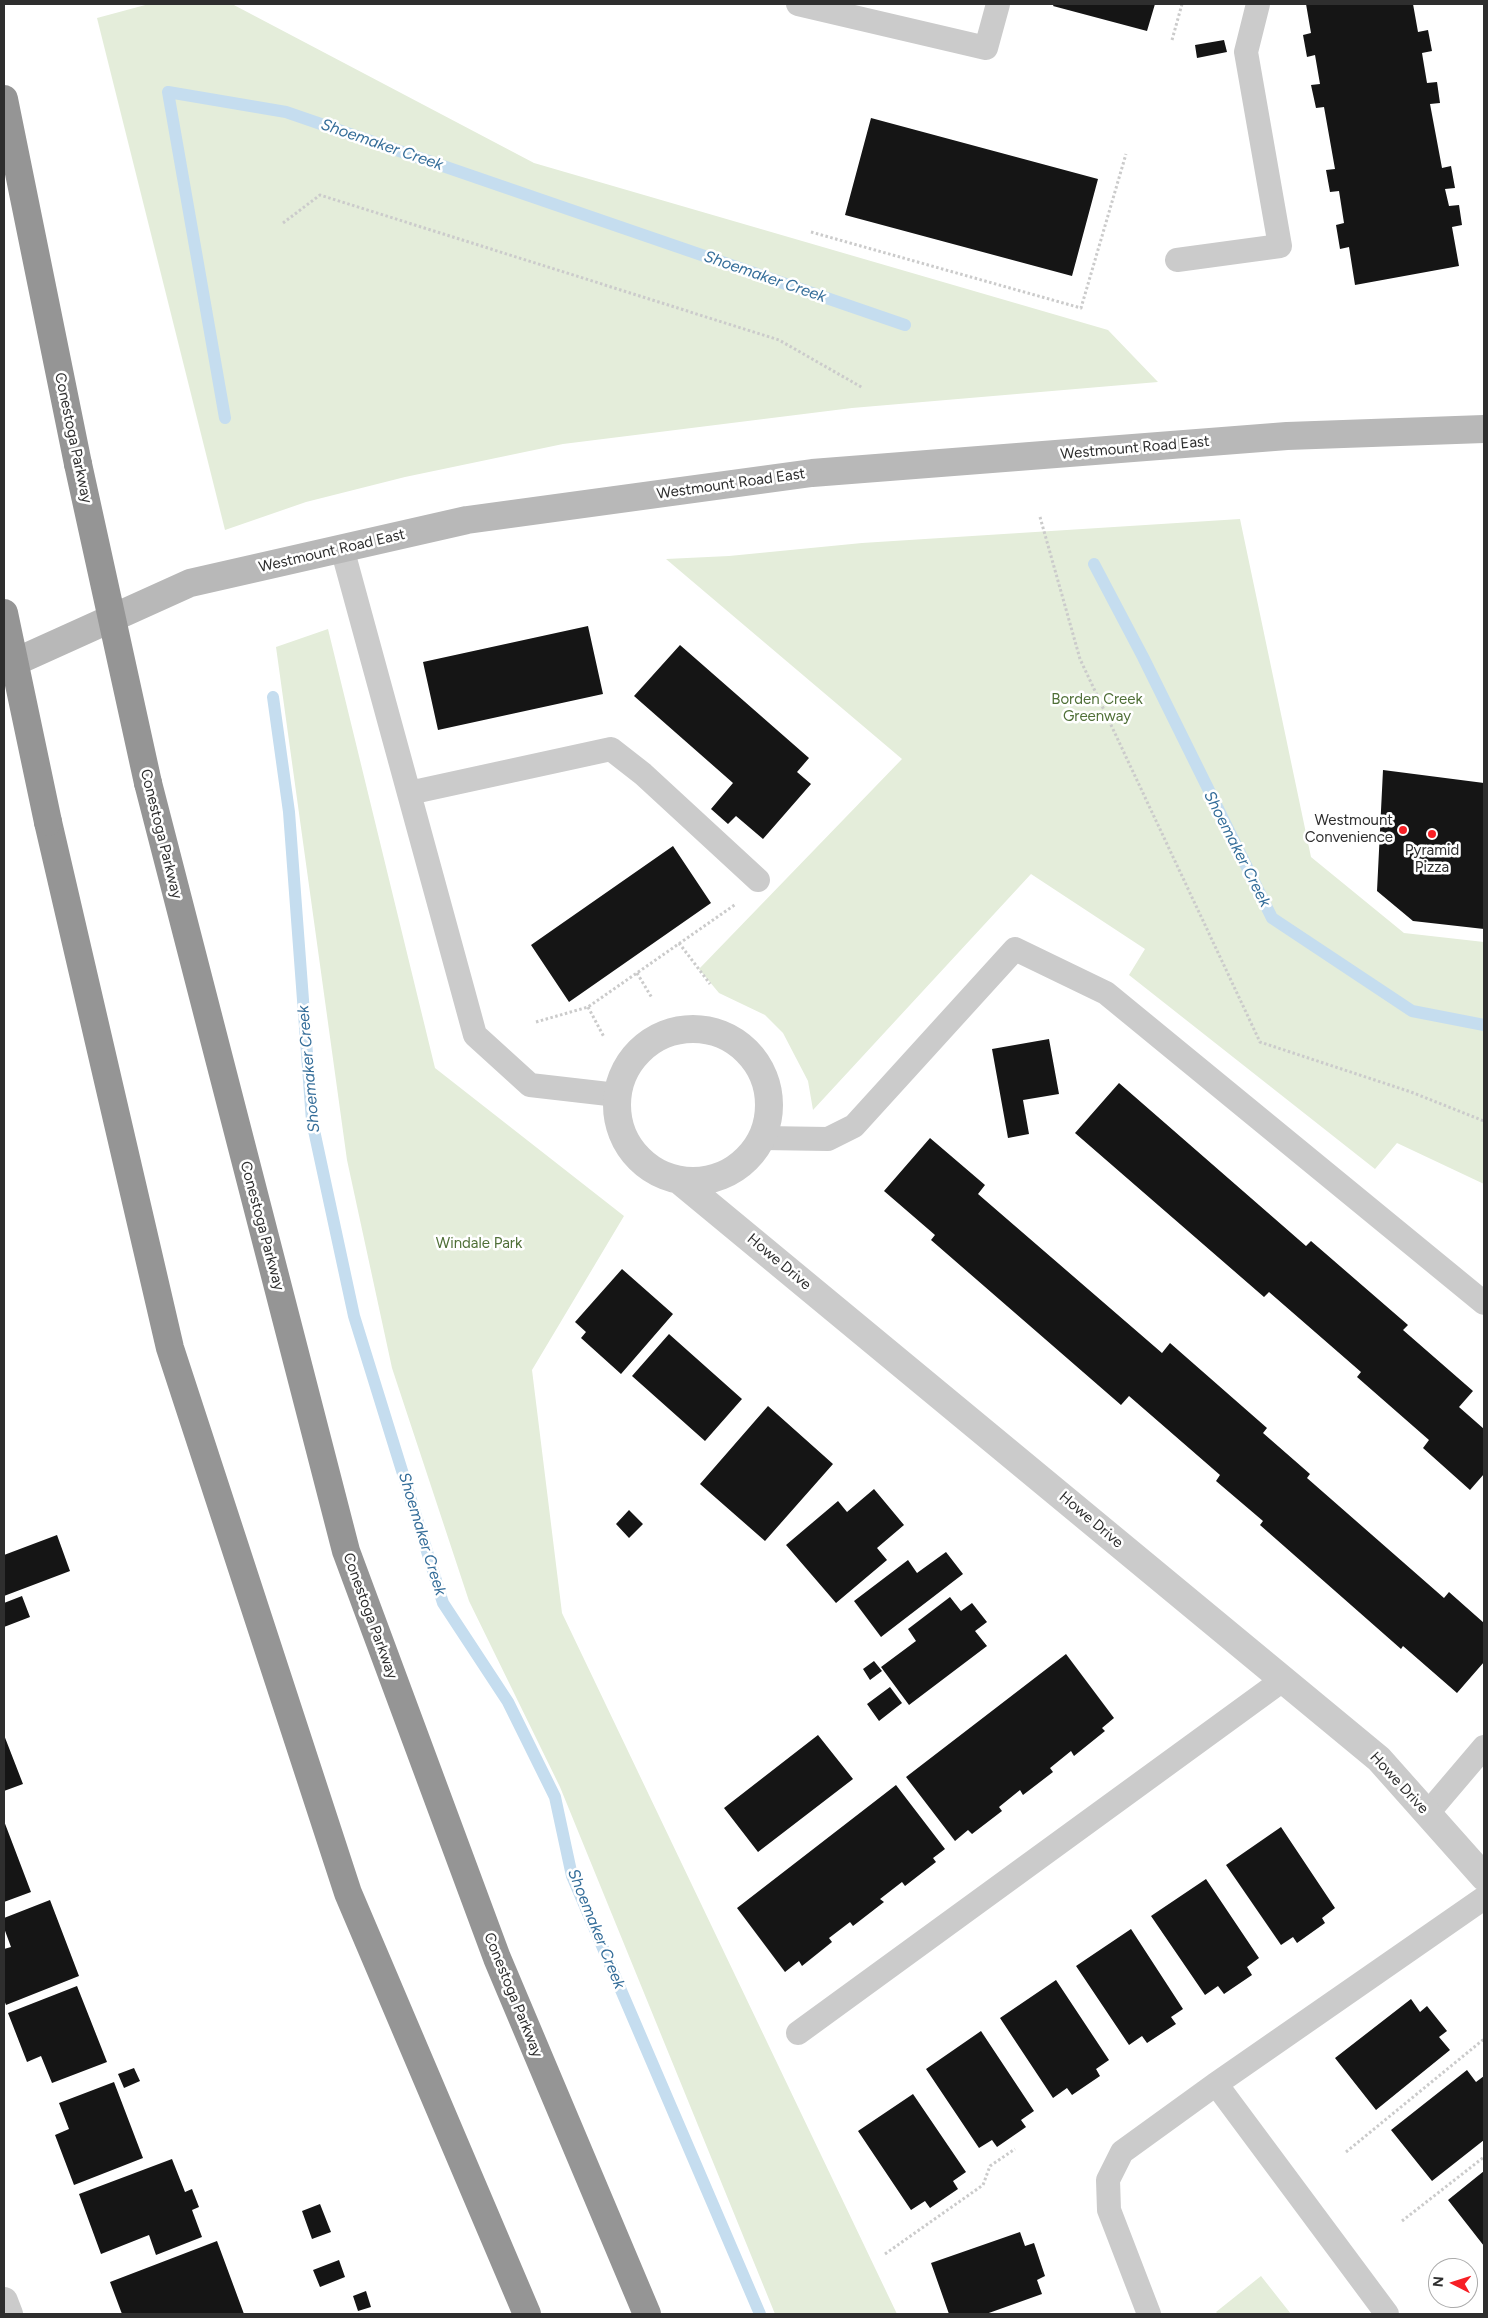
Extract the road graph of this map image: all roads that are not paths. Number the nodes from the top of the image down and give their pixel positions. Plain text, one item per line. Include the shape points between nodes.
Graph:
1 (798, 4) edge
2 (998, 4) edge
3 (1258, 4) edge
4 (4, 99) edge
5 (1177, 260) dead end
6 (1484, 429) edge
7 (342, 548) junction
8 (4, 613) edge
9 (4, 667) edge
10 (408, 793) junction
11 (758, 880) road end
12 (617, 1095) junction
13 (763, 1138) junction
14 (680, 1181) junction
15 (1484, 1303) edge
16 (1284, 1679) junction
17 (1484, 1747) edge
18 (1427, 1814) junction
19 (1484, 1877) edge
20 (1484, 1898) edge
21 (798, 2033) dead end
22 (1216, 2084) junction
23 (4, 2301) edge
24 (9, 2314) edge
25 (528, 2314) edge
26 (646, 2314) edge
27 (1148, 2314) edge
28 (1387, 2314) edge

1 - 2 lane via 986,48
3 - 5 lane via 1246,52 1280,246
4 - 26 highway, Conestoga Parkway, bridge via 78,464 148,783 346,1551 497,1958
6 - 7 main road, Westmount Road East via 1287,436 812,473 467,520
7 - 9 main road, Westmount Road East via 190,582
7 - 10 lane
8 - 25 highway, bridge via 48,822 170,1348 348,1893
10 - 11 lane via 611,750 643,774
10 - 12 lane via 475,1035 530,1084
12 - 13 street, Howe Drive via 624,1072 637,1052 657,1037 679,1029 703,1029 726,1035 746,1049 761,1068 768,1091 770,1115
12 - 14 street, Howe Drive via 618,1119 630,1148 639,1160 658,1174
13 - 14 street, Howe Drive via 749,1158 729,1174 705,1181
13 - 15 lane via 828,1139 854,1126 1015,949 1106,993
14 - 16 street, Howe Drive
16 - 18 street, Howe Drive via 1380,1759
16 - 21 lane
17 - 18 lane
18 - 19 street, Howe Drive
20 - 22 lane
22 - 27 lane via 1122,2152 1108,2180 1110,2210
22 - 28 lane
23 - 24 street

